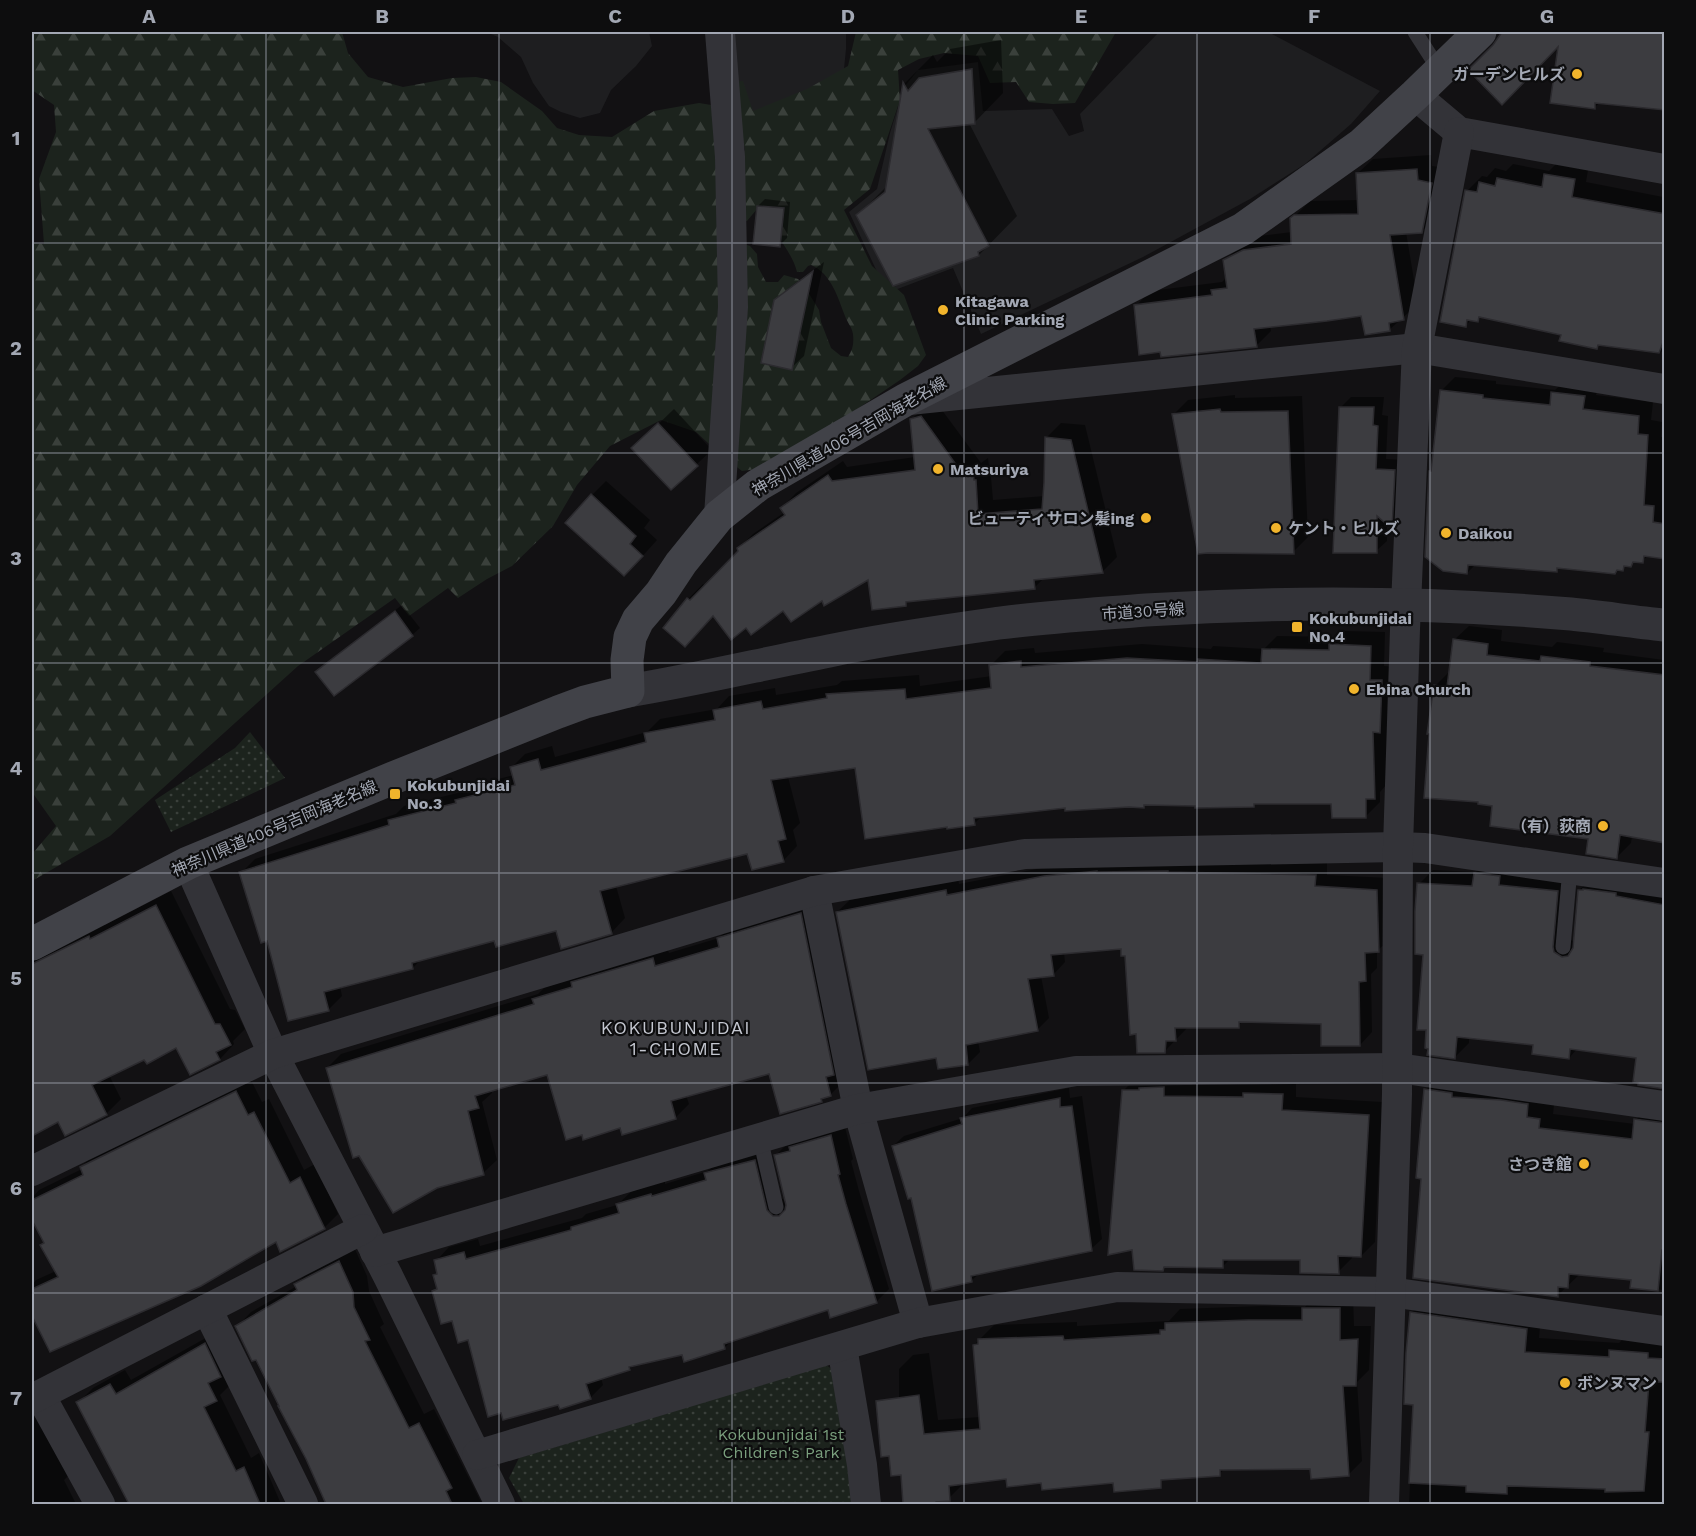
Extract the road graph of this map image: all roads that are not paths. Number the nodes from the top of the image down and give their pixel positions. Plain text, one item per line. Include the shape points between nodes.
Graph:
1 (720, 32) edge
2 (1415, 32) edge
3 (1480, 32) edge
4 (1440, 71) junction
5 (1415, 95) junction
6 (1459, 132) junction
7 (1665, 169) edge
8 (1417, 348) junction
9 (1665, 389) edge
10 (905, 400) junction
11 (719, 516) junction
12 (1406, 604) junction
13 (1665, 626) edge
14 (628, 691) junction
15 (1398, 846) junction
16 (188, 863) junction
17 (1570, 869) junction
18 (1665, 883) edge
19 (814, 891) junction
20 (32, 944) edge
21 (1563, 947) dead end
22 (273, 1054) junction
23 (1398, 1068) junction
24 (1665, 1106) edge
25 (858, 1109) junction
26 (759, 1138) junction
27 (32, 1171) edge
28 (776, 1207) dead end
29 (369, 1240) junction
30 (1390, 1292) junction
31 (207, 1309) junction
32 (918, 1323) junction
33 (1665, 1331) edge
34 (842, 1347) junction
35 (36, 1397) edge
36 (477, 1455) junction
37 (100, 1504) edge
38 (303, 1504) edge
39 (500, 1504) edge
40 (866, 1504) edge
41 (1384, 1504) edge

1 - 11 street via 730,157 733,307
2 - 4 lane
3 - 4 main road, 神奈川県道406号吉岡海老名線
4 - 5 main road, 神奈川県道406号吉岡海老名線
5 - 6 street
5 - 10 main road, 神奈川県道406号吉岡海老名線 via 1361,145 1243,228
6 - 7 street
6 - 8 street
8 - 9 street
8 - 10 street
8 - 12 street
10 - 11 main road, 神奈川県道406号吉岡海老名線 via 758,485
11 - 14 main road, 神奈川県道406号吉岡海老名線 via 638,620 630,637
12 - 13 street, 市道30号線 via 1573,614
12 - 14 street, 市道30号線 via 1198,607 1001,623 832,650
12 - 15 street
14 - 16 main road, 神奈川県道406号吉岡海老名線 via 558,712
15 - 17 street
15 - 19 street via 1025,854
15 - 23 street
16 - 20 main road, 神奈川県道406号吉岡海老名線
16 - 22 street
17 - 18 street
17 - 21 lane
19 - 22 street
19 - 25 street
22 - 27 street
22 - 29 street
23 - 24 street
23 - 25 street via 1076,1071
23 - 30 street
25 - 26 street
25 - 32 street
26 - 28 lane
26 - 29 street
29 - 31 street
29 - 36 street
30 - 32 street via 1117,1287
30 - 33 street
30 - 41 street
31 - 35 street
31 - 38 street
32 - 34 street
34 - 36 street
34 - 40 street
35 - 37 street
36 - 39 street

